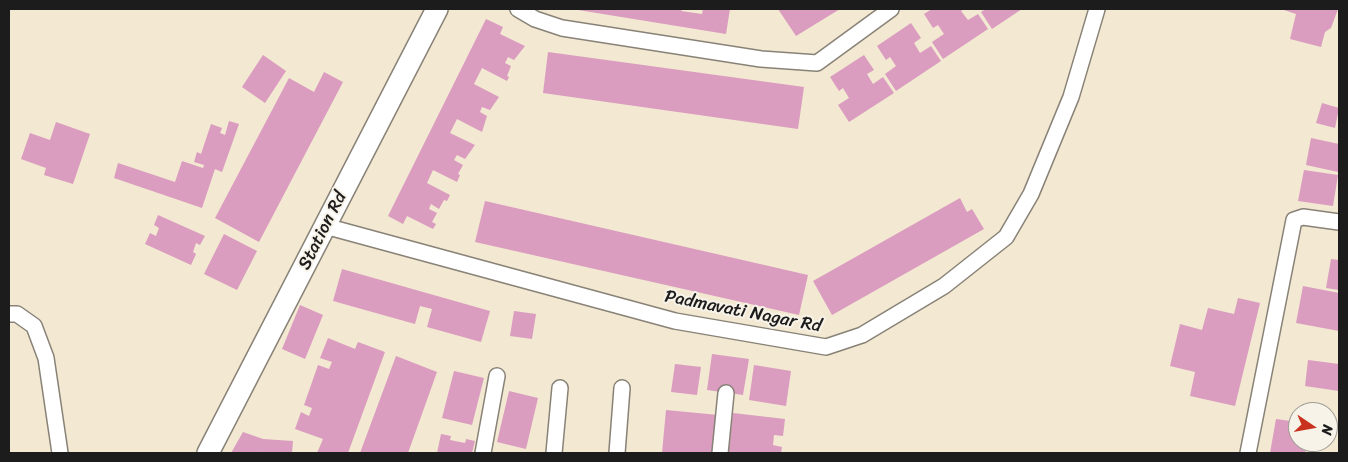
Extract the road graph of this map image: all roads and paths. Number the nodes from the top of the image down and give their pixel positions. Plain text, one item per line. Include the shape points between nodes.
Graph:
1 (437, 9) edge
2 (518, 9) edge
3 (891, 9) edge
4 (1097, 9) edge
5 (1339, 222) edge
6 (325, 226) junction
7 (9, 314) edge
8 (497, 376) dead end
9 (560, 388) dead end
10 (622, 388) dead end
11 (726, 394) dead end
12 (60, 453) edge
13 (208, 453) edge
14 (483, 453) edge
15 (554, 453) edge
16 (616, 453) edge
17 (720, 453) edge
18 (1248, 453) edge

1 - 6 main road, Station Rd
2 - 3 street via 535,20 562,28 761,59 817,63
4 - 6 street, Padmavati Nagar Rd via 1071,97 1031,194 1006,237 944,286 862,335 826,347 675,321
5 - 18 street via 1302,217 1294,220
6 - 13 main road, Station Rd
7 - 12 street via 18,314 34,326 46,358
8 - 14 street
9 - 15 street
10 - 16 street
11 - 17 street

